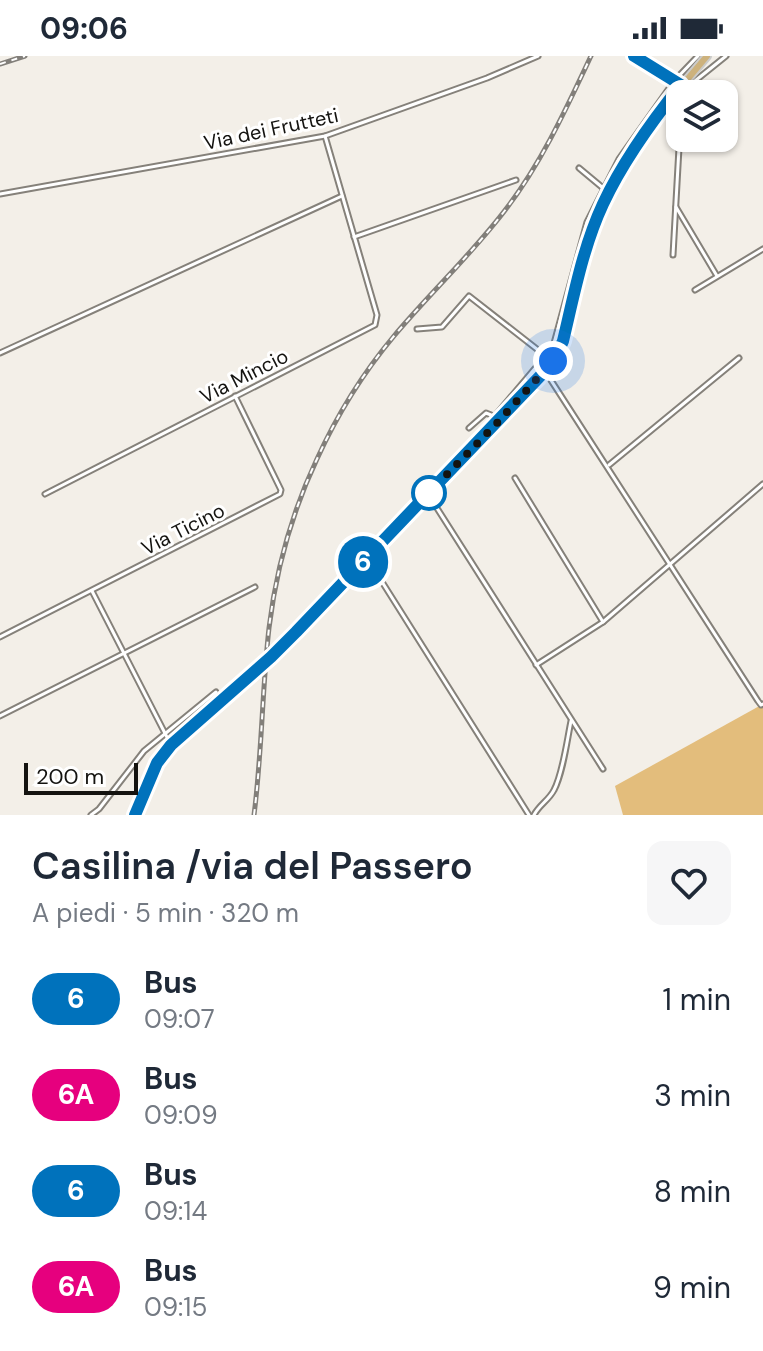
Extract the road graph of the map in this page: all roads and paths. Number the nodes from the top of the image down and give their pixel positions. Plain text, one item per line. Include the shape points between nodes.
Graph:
1 (538, 56) edge
2 (635, 56) edge
3 (698, 56) edge
4 (707, 56) edge
5 (726, 56) edge
6 (671, 80) edge
7 (685, 80) edge
8 (687, 80) edge
9 (691, 80) edge
10 (666, 104) edge
11 (666, 105) edge
12 (325, 136) junction
13 (679, 152) edge
14 (579, 168) dead end
15 (516, 180) dead end
16 (603, 188) junction
17 (0, 194) edge
18 (342, 196) junction
19 (676, 206) junction
20 (354, 237) junction
21 (763, 249) edge
22 (673, 255) dead end
23 (717, 276) junction
24 (695, 290) dead end
25 (417, 329) dead end
26 (0, 353) edge
27 (547, 357) junction
28 (739, 358) dead end
29 (545, 371) junction
30 (235, 396) junction
31 (496, 420) junction
32 (469, 428) dead end
33 (608, 466) junction
34 (515, 478) dead end
35 (763, 484) edge
36 (45, 494) dead end
37 (428, 494) junction
38 (367, 558) junction
39 (670, 564) junction
40 (255, 587) dead end
41 (92, 591) junction
42 (603, 622) junction
43 (0, 637) edge
44 (125, 653) junction
45 (536, 665) junction
46 (216, 692) dead end
47 (762, 705) edge
48 (0, 716) edge
49 (572, 719) junction
50 (165, 735) junction
51 (171, 745) junction
52 (603, 769) dead end
53 (91, 815) edge
54 (135, 815) edge
55 (532, 815) edge

1 - 12 street, Via dei Frutteti
2 - 6 street
3 - 7 street
4 - 8 main road
5 - 9 street
10 - 16 street via 619,159
11 - 29 main road via 603,203 562,344
12 - 17 street, Via dei Frutteti
12 - 18 street, Via Mincio
13 - 19 street
14 - 16 street
15 - 20 street
16 - 27 street via 587,222
18 - 20 street, Via Mincio
18 - 26 street
19 - 22 street
19 - 23 street
20 - 30 street, Via Mincio via 377,316 374,326
21 - 23 street
23 - 24 street
25 - 27 street via 442,327 469,296
27 - 31 street
28 - 33 street
29 - 31 main road
29 - 33 street
30 - 36 street, Via Mincio
30 - 41 street, Via Ticino via 281,493
31 - 32 street via 485,413
31 - 37 main road
33 - 39 street
34 - 42 street
35 - 39 street
37 - 38 main road
37 - 45 street
38 - 51 main road, bridge via 271,657
38 - 55 street
39 - 42 street
39 - 47 street
40 - 44 street
41 - 43 street, Via Ticino
41 - 44 street
42 - 45 street
44 - 48 street
44 - 50 street
45 - 49 street
46 - 50 street
49 - 52 street
49 - 55 street via 555,789
50 - 51 street
50 - 53 street via 144,751
51 - 54 main road via 153,771

